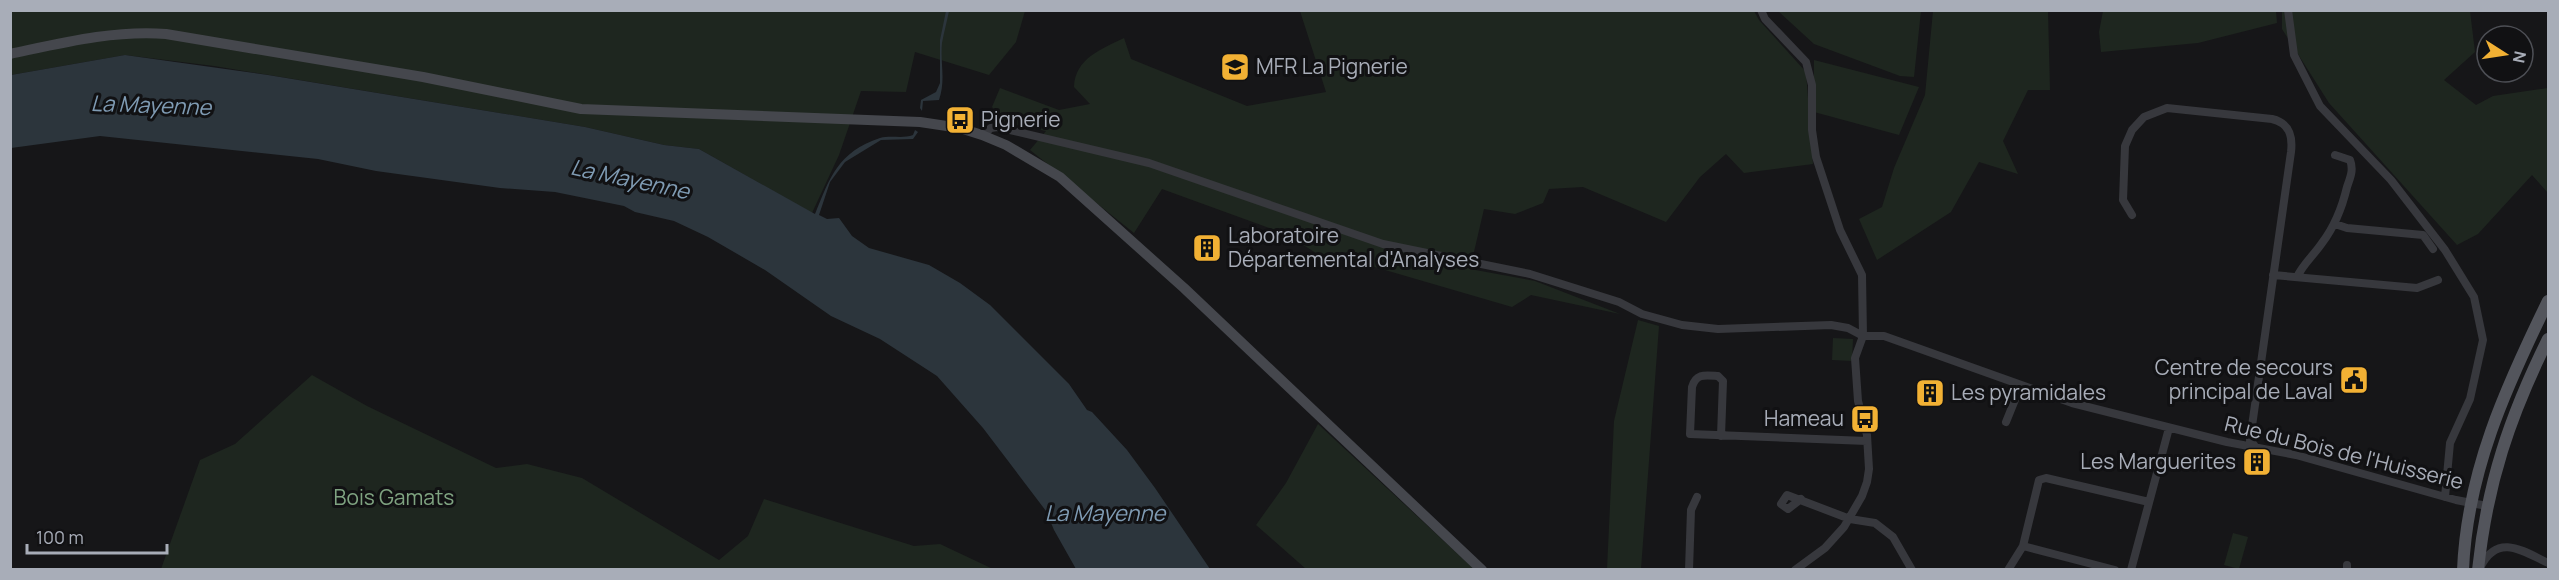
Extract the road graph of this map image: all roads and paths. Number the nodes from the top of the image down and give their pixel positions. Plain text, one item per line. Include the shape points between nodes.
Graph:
1 (1761, 10) edge
2 (2288, 10) edge
3 (10, 54) edge
4 (982, 135) junction
5 (2335, 155) dead end
6 (2132, 215) dead end
7 (2335, 224) junction
8 (2433, 249) dead end
9 (2273, 275) junction
10 (2297, 277) junction
11 (2438, 280) dead end
12 (2548, 301) edge
13 (1863, 336) junction
14 (2548, 339) edge
15 (2021, 385) junction
16 (2006, 422) dead end
17 (2169, 428) junction
18 (1721, 436) junction
19 (1867, 441) junction
20 (2254, 446) junction
21 (1697, 497) dead end
22 (2445, 497) junction
23 (1801, 499) dead end
24 (2149, 502) junction
25 (2470, 503) junction
26 (2487, 506) junction
27 (1850, 519) junction
28 (2023, 546) junction
29 (2548, 563) edge
30 (1482, 570) edge
31 (1689, 570) edge
32 (1795, 570) edge
33 (1912, 570) edge
34 (2008, 570) edge
35 (2115, 570) edge
36 (2131, 570) edge
37 (2463, 570) edge
38 (2479, 570) edge

1 - 13 street via 1806,62 1816,157 1840,230 1862,274
2 - 22 street via 2294,55 2320,106 2391,180 2445,250 2474,297 2483,340 2470,399 2450,443
3 - 4 main road via 103,35 166,34 390,71 581,109 908,121 941,124
4 - 13 street, Rue du Bois de l'Huisserie via 997,127 1149,163 1383,244 1530,274 1682,325 1718,329 1832,325
4 - 30 main road via 1035,161 1084,197
5 - 7 street via 2350,160 2352,170
6 - 9 street via 2123,200 2125,146 2144,117 2167,108 2278,120 2290,131 2292,142
7 - 8 street via 2423,235
7 - 10 street
9 - 10 street
9 - 20 street via 2250,440
10 - 11 street via 2417,288
12 - 25 main road via 2501,399
13 - 15 street, Rue du Bois de l'Huisserie via 1884,336
13 - 19 street via 1855,358
14 - 26 main road via 2502,446
15 - 16 street
15 - 17 street, Rue du Bois de l'Huisserie via 2072,403
17 - 20 street, Rue du Bois de l'Huisserie
17 - 24 street
18 - 18 street via 1690,434 1692,387 1698,377 1718,376 1723,381
18 - 19 street
19 - 27 street via 1867,482
20 - 22 street, Rue du Bois de l'Huisserie
21 - 31 street via 1691,510
22 - 25 street, Rue du Bois de l'Huisserie
23 - 27 street
24 - 28 street via 2046,478 2039,480
24 - 36 street
25 - 26 street, Rue du Bois de l'Huisserie
25 - 37 main road
26 - 38 main road
27 - 32 street via 1825,548
27 - 33 street via 1875,523 1893,537
28 - 34 street
28 - 35 street
29 - 38 street via 2521,550 2501,547 2493,549

